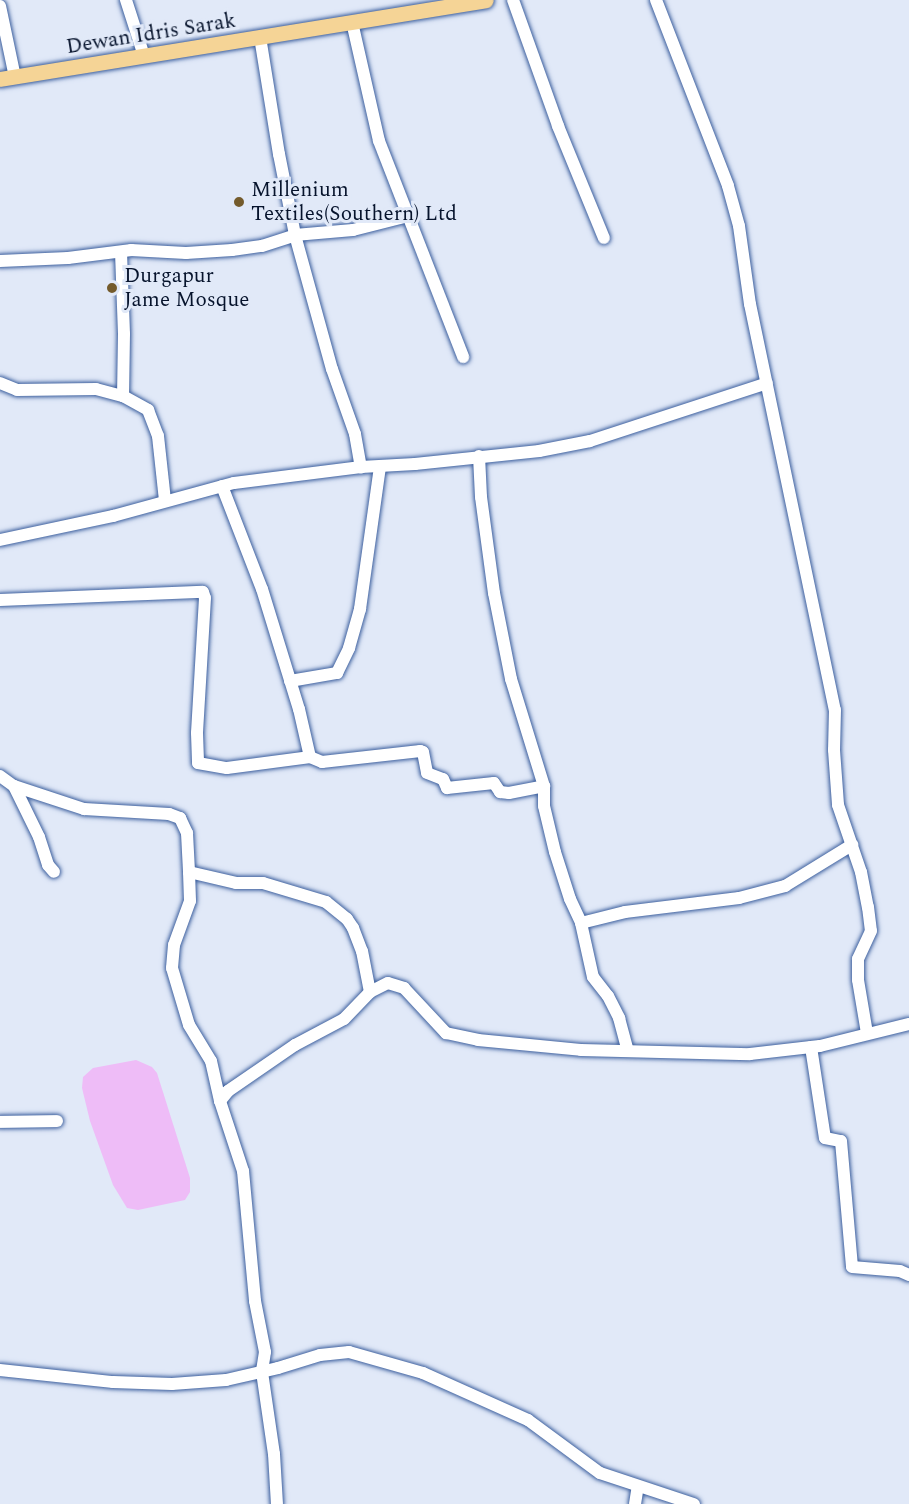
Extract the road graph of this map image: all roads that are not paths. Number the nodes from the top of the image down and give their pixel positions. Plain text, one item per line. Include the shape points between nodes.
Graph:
1 (126, 0) edge
2 (486, 0) edge
3 (513, 0) edge
4 (656, 0) edge
5 (0, 6) edge
6 (352, 22) junction
7 (260, 37) junction
8 (144, 56) junction
9 (8, 78) edge
10 (408, 216) junction
11 (295, 235) junction
12 (604, 238) dead end
13 (121, 252) junction
14 (0, 261) edge
15 (463, 357) dead end
16 (0, 383) edge
17 (767, 383) junction
18 (123, 396) junction
19 (479, 456) junction
20 (380, 466) junction
21 (361, 467) junction
22 (222, 486) junction
23 (165, 500) junction
24 (0, 540) edge
25 (0, 600) edge
26 (290, 681) junction
27 (310, 757) junction
28 (0, 776) edge
29 (14, 786) junction
30 (544, 786) junction
31 (852, 845) junction
32 (54, 872) dead end
33 (189, 872) junction
34 (581, 923) junction
35 (370, 992) junction
36 (909, 1024) edge
37 (867, 1033) junction
38 (811, 1047) junction
39 (628, 1051) junction
40 (220, 1101) junction
41 (57, 1121) dead end
42 (0, 1122) edge
43 (909, 1275) edge
44 (0, 1370) edge
45 (262, 1372) junction
46 (638, 1486) junction
47 (277, 1504) edge
48 (635, 1504) edge
49 (694, 1504) edge

1 - 8 street
2 - 6 main road, Dewan Idris Sarak
3 - 12 street
4 - 17 street via 728,186 739,226
5 - 9 street
6 - 7 main road, Dewan Idris Sarak
6 - 10 street via 379,141
7 - 8 main road, Dewan Idris Sarak
7 - 11 street
8 - 9 main road, Dewan Idris Sarak
10 - 11 street via 353,230
10 - 15 street
11 - 13 street via 262,246 232,250
11 - 21 street via 332,369 355,434
13 - 14 street
13 - 18 street
16 - 18 street via 17,390 96,389
17 - 19 street via 590,441 539,451
17 - 31 street via 826,657 835,710 838,805
18 - 23 street via 148,410 158,436
19 - 20 street
19 - 30 street via 481,497 502,642
20 - 21 street
20 - 26 street via 360,609 349,648 337,673
21 - 22 street
22 - 23 street
22 - 26 street via 262,590
23 - 24 street via 113,516
25 - 27 street via 203,592 198,763 227,768
26 - 27 street
27 - 30 street via 322,762 420,751 427,773 443,779 447,788 494,783 500,792 509,793
28 - 29 street
29 - 32 street
29 - 33 street via 84,809 180,818 187,833
30 - 34 street via 544,806 555,852
31 - 34 street via 785,886 739,898 625,912
31 - 37 street via 871,931 858,959
33 - 35 street via 236,884 263,883 326,902 353,928
33 - 40 street via 190,901 174,945 172,968 189,1024 211,1061
34 - 39 street via 593,976 619,1018
35 - 39 street via 388,983 404,988 446,1033 581,1050
35 - 40 street via 344,1019 294,1045 228,1091
36 - 37 street
37 - 38 street
38 - 39 street via 750,1054
38 - 43 street via 825,1138 841,1141 852,1268
40 - 45 street via 243,1171 255,1301 265,1352
41 - 42 street
44 - 45 street via 113,1382 172,1383 226,1380
45 - 46 street via 320,1355 349,1352 423,1374 528,1420 600,1473
45 - 47 street
46 - 48 street
46 - 49 street

